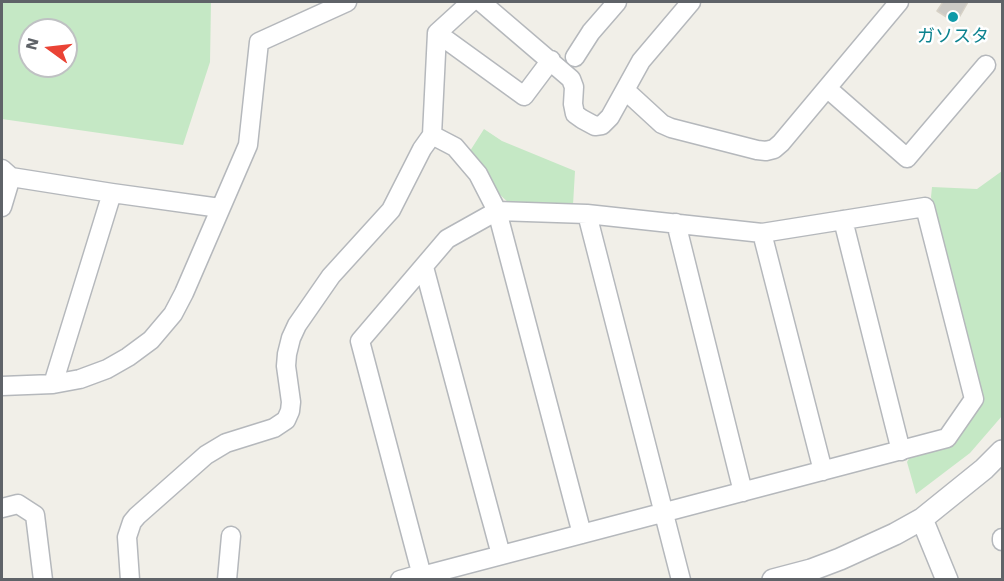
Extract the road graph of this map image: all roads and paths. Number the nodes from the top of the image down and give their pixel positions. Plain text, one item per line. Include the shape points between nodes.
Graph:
1 (347, 2) edge
2 (471, 2) edge
3 (481, 2) edge
4 (617, 2) edge
5 (692, 2) edge
6 (899, 2) edge
7 (437, 33) junction
8 (575, 57) dead end
9 (551, 60) junction
10 (986, 65) dead end
11 (827, 88) junction
12 (625, 90) junction
13 (432, 135) junction
14 (6, 173) edge
15 (112, 193) junction
16 (2, 207) edge
17 (220, 208) junction
18 (497, 211) junction
19 (587, 214) junction
20 (843, 220) junction
21 (675, 223) junction
22 (762, 233) junction
23 (424, 267) junction
24 (52, 384) junction
25 (2, 386) edge
26 (1002, 450) edge
27 (902, 451) junction
28 (823, 471) junction
29 (743, 492) junction
30 (2, 508) edge
31 (664, 513) junction
32 (922, 519) junction
33 (582, 534) junction
34 (231, 536) dead end
35 (501, 555) junction
36 (422, 578) edge
37 (43, 579) edge
38 (130, 579) edge
39 (227, 579) edge
40 (400, 579) edge
41 (681, 579) edge
42 (772, 579) edge
43 (947, 579) edge

1 - 17 street via 259,42 248,146
2 - 7 street
3 - 9 street
4 - 8 street
5 - 12 street via 641,61
6 - 11 street
7 - 9 street via 524,96
7 - 13 street
9 - 12 street via 571,79 575,114 595,126 610,117
10 - 11 street via 907,158
11 - 12 street via 781,143 766,151 671,128
13 - 18 street via 455,147 478,174
13 - 38 street via 391,210 331,276 294,331 286,354 291,402 286,420 206,455 137,516 127,537
14 - 15 street
14 - 16 street
15 - 17 street
15 - 24 street
17 - 24 street via 173,314 151,340 107,369
18 - 19 street
18 - 23 street via 447,239
18 - 33 street
19 - 21 street
19 - 31 street
20 - 22 street
20 - 27 street
20 - 27 street via 925,207 974,399 947,438
21 - 22 street
21 - 29 street
22 - 28 street
23 - 35 street
23 - 36 street via 360,340
24 - 25 street
26 - 32 street
27 - 28 street
28 - 29 street
29 - 31 street
30 - 37 street via 18,504 35,515
31 - 33 street
31 - 41 street
32 - 42 street via 840,559
32 - 43 street
33 - 35 street
34 - 39 street
35 - 36 street
36 - 40 street

